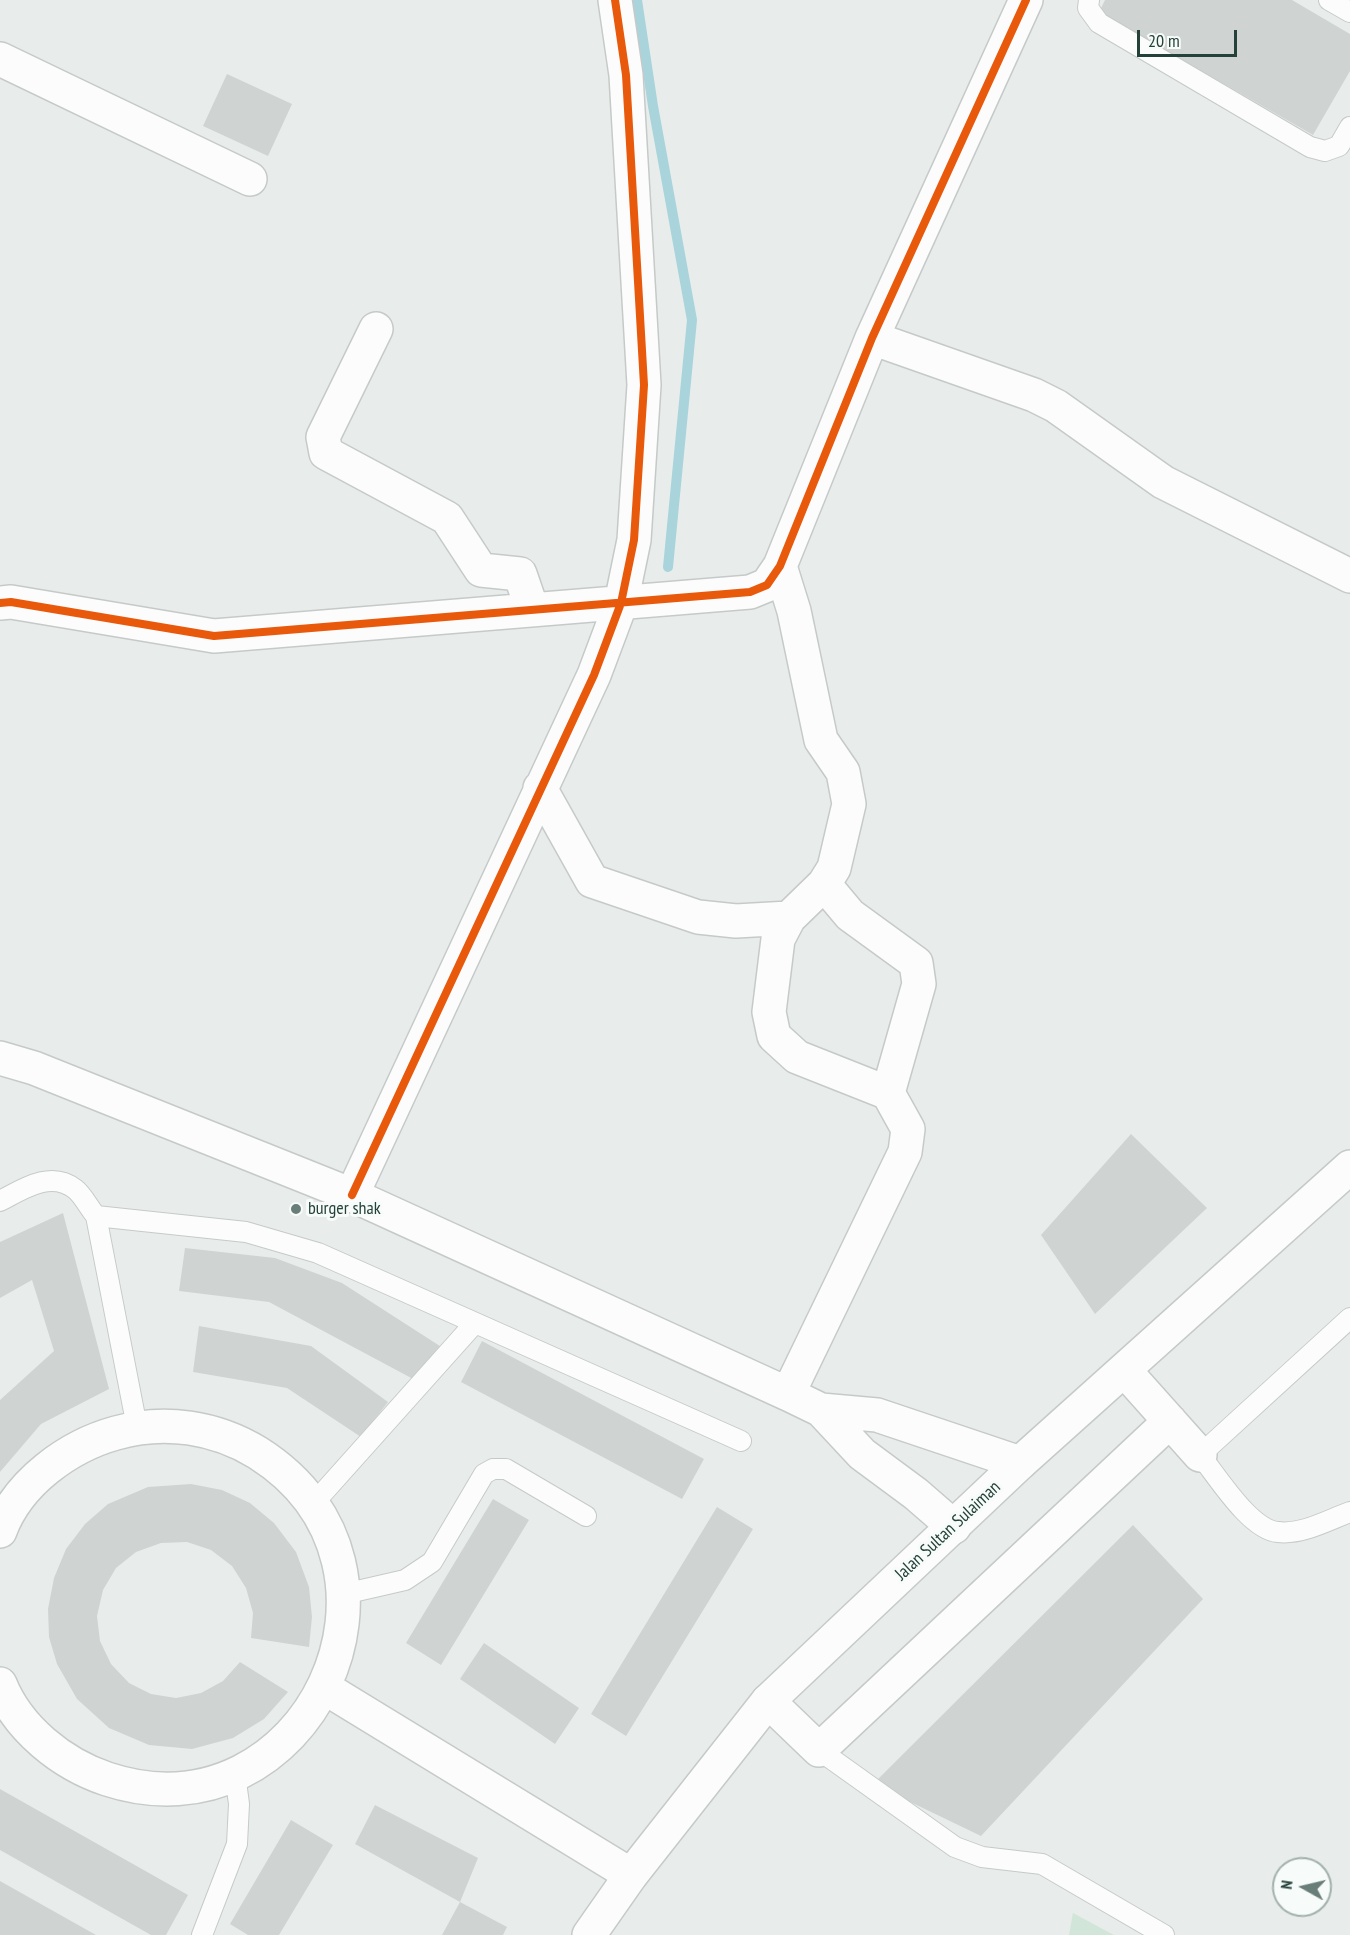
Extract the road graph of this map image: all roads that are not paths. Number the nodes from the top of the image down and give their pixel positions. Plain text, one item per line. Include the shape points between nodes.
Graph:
1 (615, 0) edge
2 (1026, 0) edge
3 (1089, 0) edge
4 (1329, 0) edge
5 (1350, 12) edge
6 (0, 59) edge
7 (1350, 127) edge
8 (250, 179) dead end
9 (376, 329) dead end
10 (872, 338) junction
11 (780, 566) junction
12 (1350, 576) edge
13 (0, 603) edge
14 (621, 603) junction
15 (532, 609) junction
16 (540, 788) junction
17 (824, 884) junction
18 (789, 918) junction
19 (0, 1058) edge
20 (888, 1093) junction
21 (1350, 1167) edge
22 (352, 1195) junction
23 (0, 1201) edge
24 (96, 1216) junction
25 (1350, 1318) edge
26 (474, 1324) junction
27 (1125, 1371) junction
28 (788, 1394) junction
29 (820, 1410) junction
30 (1170, 1421) junction
31 (137, 1427) junction
32 (741, 1441) dead end
33 (1200, 1455) junction
34 (1020, 1462) junction
35 (313, 1504) junction
36 (1350, 1512) edge
37 (586, 1516) dead end
38 (954, 1527) junction
39 (0, 1531) edge
40 (344, 1594) junction
41 (0, 1684) edge
42 (325, 1688) junction
43 (768, 1701) junction
44 (14, 1732) edge
45 (819, 1750) junction
46 (235, 1774) junction
47 (631, 1875) junction
48 (592, 1934) edge
49 (202, 1935) edge
50 (1164, 1935) edge

1 - 14 street via 626,75 644,385 634,540
2 - 10 street
3 - 7 lane via 1088,9 1100,22 1310,147 1325,151 1339,147
4 - 5 lane
6 - 8 street
9 - 15 street via 323,437 326,453 447,518 481,570 520,574
10 - 11 street
10 - 12 street via 1042,399 1163,482
11 - 14 street via 767,585 750,592
11 - 17 street via 794,611 821,740 843,772 849,804 834,868
13 - 15 street via 22,603 214,636
14 - 15 street
14 - 16 street via 594,675
16 - 18 street via 592,881 698,917 736,921
16 - 22 street
17 - 18 street
17 - 20 street via 850,915 916,963 919,984
18 - 20 street via 778,939 769,1012 774,1036 797,1057
19 - 22 street
20 - 28 street via 908,1129 905,1152
21 - 27 street, Jalan Sultan Sulaiman
22 - 28 street
23 - 24 lane via 37,1182 58,1182 75,1189
24 - 26 lane via 257,1235 318,1253
24 - 31 lane
25 - 33 lane
26 - 32 lane
26 - 35 lane
27 - 30 street
27 - 34 street, Jalan Sultan Sulaiman
28 - 29 street
29 - 34 street via 877,1415
29 - 38 street via 862,1454
30 - 33 street
30 - 45 street
31 - 35 street via 187,1427 236,1440 279,1467
31 - 39 street via 95,1439 57,1460 26,1489
33 - 36 lane via 1255,1523 1278,1533 1303,1529
34 - 38 street, Jalan Sultan Sulaiman
35 - 40 street via 329,1532
37 - 40 lane via 506,1469 493,1469 484,1474 432,1562 405,1580
38 - 43 street, Jalan Sultan Sulaiman
40 - 42 street via 341,1642
41 - 44 street
42 - 46 street via 302,1724 271,1753
42 - 47 street
43 - 45 street
43 - 47 street, Jalan Sultan Sulaiman
44 - 46 street via 89,1773 124,1785 161,1789 199,1786
45 - 50 lane via 955,1847 982,1857 1042,1864
46 - 49 lane via 239,1804 237,1844
47 - 48 street, Jalan Sultan Sulaiman

